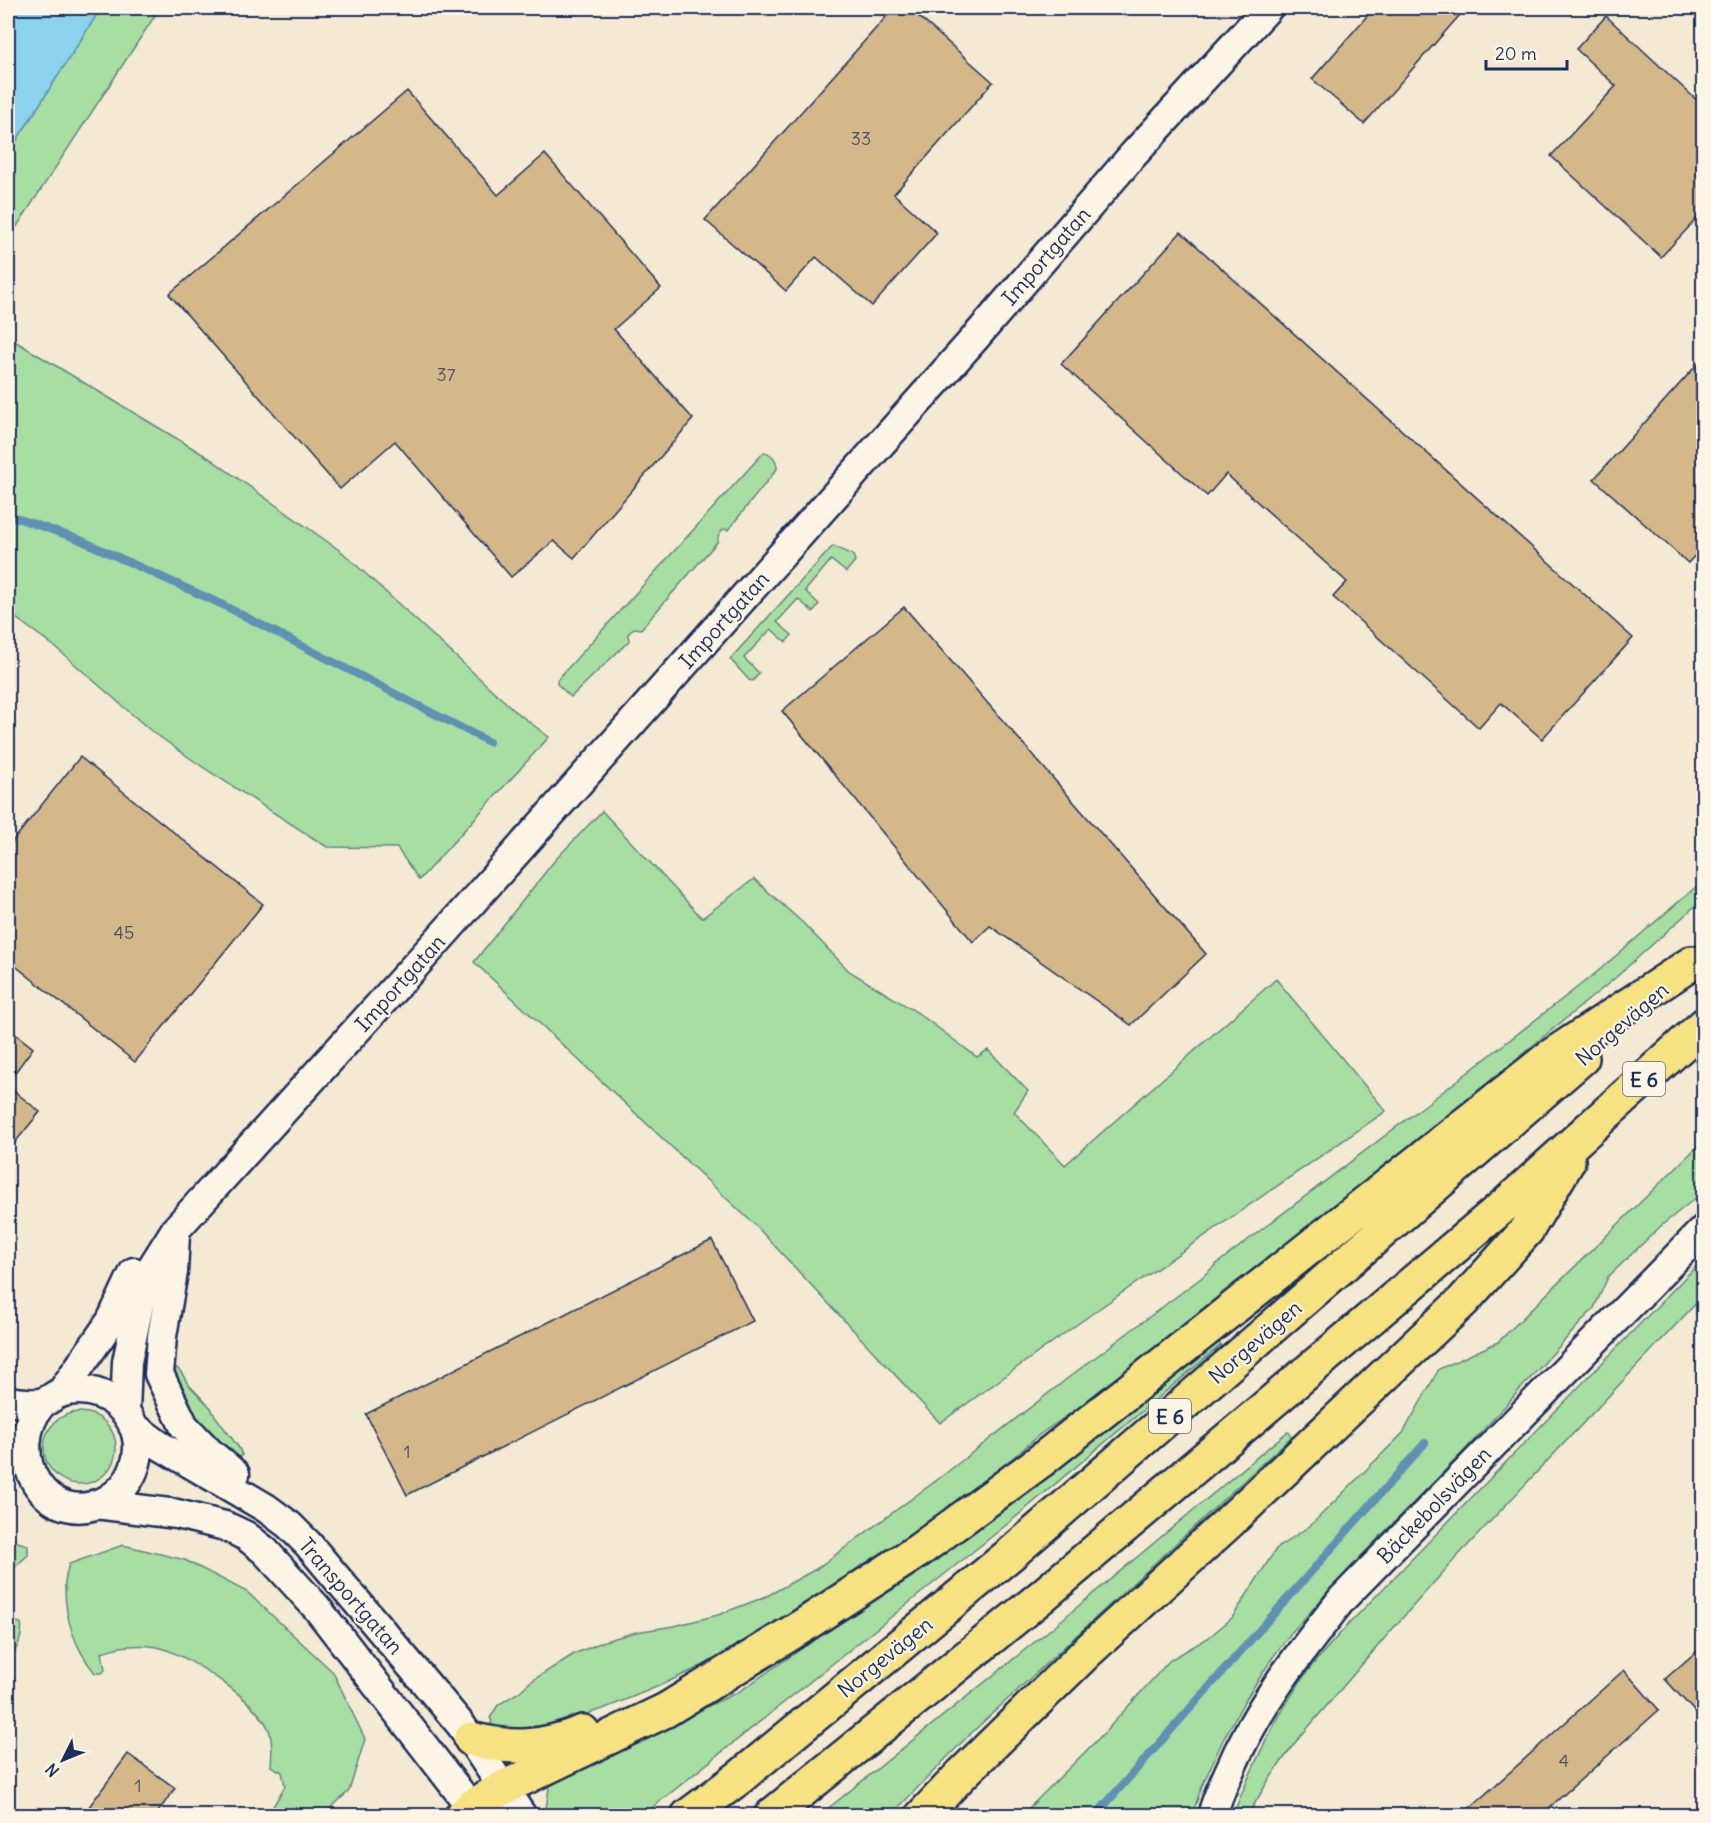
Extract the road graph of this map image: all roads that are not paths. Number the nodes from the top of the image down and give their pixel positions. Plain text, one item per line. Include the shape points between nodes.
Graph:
1 (1268, 8) edge
2 (1698, 958) edge
3 (1704, 1025) edge
4 (1584, 1133) junction
5 (176, 1229) junction
6 (1704, 1229) edge
7 (52, 1397) junction
8 (8, 1401) edge
9 (129, 1419) junction
10 (8, 1474) edge
11 (37, 1489) junction
12 (96, 1504) junction
13 (266, 1508) junction
14 (705, 1686) junction
15 (471, 1739) junction
16 (503, 1788) junction
17 (471, 1813) edge
18 (522, 1815) edge
19 (688, 1815) edge
20 (771, 1815) edge
21 (922, 1815) edge
22 (1212, 1815) edge

1 - 5 street, Importgatan
2 - 14 highway via 1551,1056 1030,1468 918,1551
2 - 19 highway, Norgevägen / E 6 via 1013,1552 740,1777
3 - 4 highway, E 6
4 - 20 highway, E 6 via 1507,1203 1041,1598
4 - 21 highway via 1527,1230 1463,1301 1089,1650
5 - 7 street, Importgatan via 145,1250 111,1321
5 - 9 street, Importgatan via 144,1280 127,1362
5 - 13 street via 159,1374 184,1426
6 - 22 street, Bäckebolsvägen via 1342,1599 1289,1666 1255,1719
7 - 8 street, Transportgatan
7 - 9 street, Transportgatan via 85,1390 100,1393
7 - 11 street via 27,1421 21,1444 24,1468
9 - 12 street, Transportgatan via 138,1455 132,1473 121,1490
9 - 13 street, Transportgatan via 159,1445
10 - 11 street, Transportgatan
11 - 12 street, Transportgatan via 66,1505
12 - 17 street, Transportgatan via 177,1514 225,1526 265,1551 317,1608
13 - 15 street, Transportgatan via 308,1544
14 - 15 highway via 560,1741 517,1747
14 - 16 highway via 666,1710
15 - 16 street, Transportgatan
16 - 17 highway
16 - 18 street, Transportgatan

